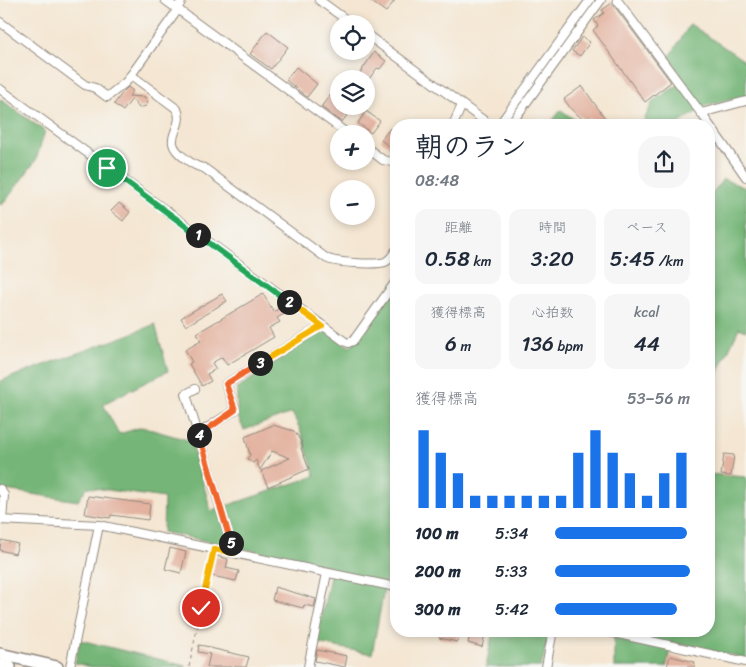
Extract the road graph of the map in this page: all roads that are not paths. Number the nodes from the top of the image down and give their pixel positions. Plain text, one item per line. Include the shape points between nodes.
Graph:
1 (165, 0) edge
2 (182, 0) edge
3 (319, 0) edge
4 (590, 0) edge
5 (600, 0) edge
6 (617, 0) edge
7 (176, 9) junction
8 (340, 15) edge
9 (0, 22) edge
10 (375, 41) edge
11 (131, 75) junction
12 (0, 90) edge
13 (746, 101) edge
14 (462, 105) junction
15 (701, 113) junction
16 (456, 119) edge
17 (482, 119) edge
18 (503, 119) edge
19 (514, 119) edge
20 (705, 119) edge
21 (336, 125) edge
22 (715, 133) edge
23 (375, 154) edge
24 (390, 162) edge
25 (746, 178) edge
26 (390, 258) edge
27 (390, 289) edge
28 (322, 326) junction
29 (194, 389) dead end
30 (198, 434) junction
31 (0, 490) edge
32 (1, 520) edge
33 (99, 525) junction
34 (234, 553) junction
35 (327, 573) junction
36 (390, 586) edge
37 (552, 637) edge
38 (632, 637) edge
39 (0, 654) edge
40 (746, 662) edge
41 (0, 664) edge
42 (10, 667) edge
43 (57, 667) edge
44 (70, 667) edge
45 (308, 667) edge
46 (546, 667) edge

1 - 7 street
2 - 7 street
3 - 8 street
4 - 18 street
5 - 19 street
6 - 15 street
7 - 11 street
7 - 21 street
9 - 11 street via 85,85 108,97
10 - 14 street
11 - 26 street via 177,109 179,121 173,138 179,154 204,168 326,258 338,262 380,263
12 - 28 street
13 - 15 street
14 - 16 street
14 - 17 street
15 - 20 street
22 - 25 street
23 - 24 street
27 - 28 street via 353,341 344,341
28 - 30 street via 226,384 235,410
29 - 30 street via 186,394
30 - 34 street
31 - 32 street via 4,495
32 - 33 street
33 - 34 street
33 - 44 street
34 - 35 street
35 - 36 street
35 - 45 street
37 - 46 street
38 - 40 street
39 - 43 highway
41 - 42 highway

